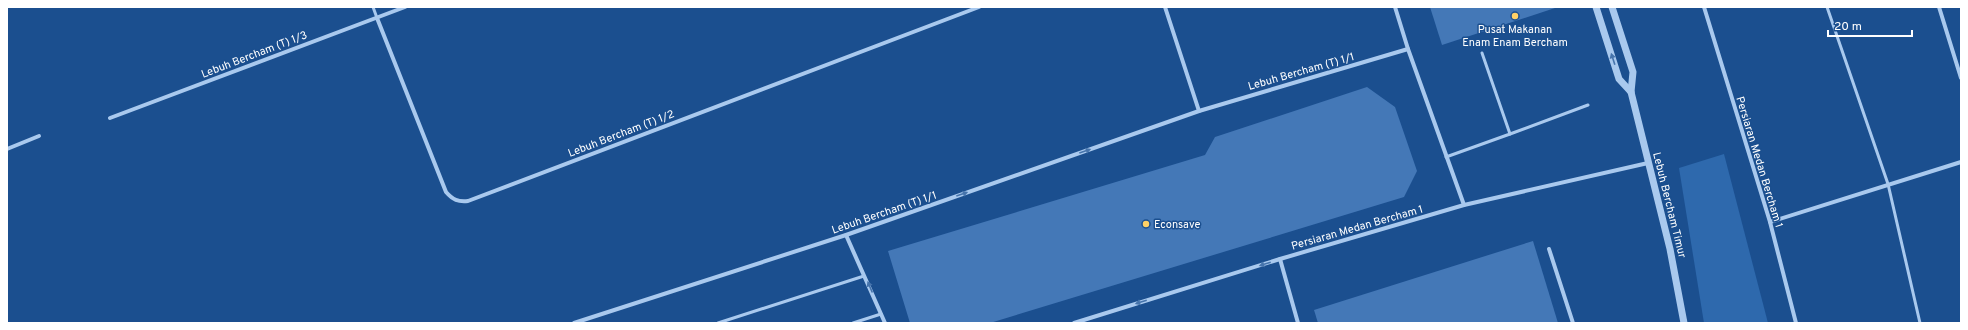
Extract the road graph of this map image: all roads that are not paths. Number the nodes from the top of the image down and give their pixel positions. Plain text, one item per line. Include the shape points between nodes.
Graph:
1 (373, 7) edge
2 (405, 7) edge
3 (979, 7) edge
4 (1165, 7) edge
5 (1395, 7) edge
6 (1596, 7) edge
7 (1612, 7) edge
8 (1704, 7) edge
9 (1828, 7) edge
10 (1939, 7) edge
11 (377, 18) junction
12 (1408, 49) junction
13 (1482, 53) dead end
14 (1961, 78) edge
15 (1631, 92) junction
16 (1588, 105) dead end
17 (1199, 111) junction
18 (110, 118) dead end
19 (1510, 134) junction
20 (38, 136) dead end
21 (7, 149) edge
22 (1446, 157) junction
23 (1961, 162) edge
24 (1648, 163) junction
25 (1888, 184) junction
26 (1464, 205) junction
27 (1770, 222) junction
28 (846, 235) junction
29 (1549, 249) dead end
30 (1280, 259) junction
31 (865, 276) junction
32 (881, 314) junction
33 (574, 323) edge
34 (718, 323) edge
35 (853, 323) edge
36 (885, 323) edge
37 (1074, 323) edge
38 (1298, 323) edge
39 (1572, 323) edge
40 (1684, 323) edge
41 (1796, 323) edge
42 (1920, 323) edge

1 - 11 lane
2 - 11 street, Lebuh Bercham (T) 1/3
3 - 11 street, Lebuh Bercham (T) 1/2 via 460,202 452,199 446,192
4 - 17 street
5 - 12 street
15 -> 6 street, Lebuh Bercham Timur via 1619,79
7 - 15 street, Lebuh Bercham Timur via 1632,72
8 - 27 street, Persiaran Medan Bercham 1
9 - 25 lane
10 - 14 street
11 - 18 street, Lebuh Bercham (T) 1/3
12 - 17 street, Lebuh Bercham (T) 1/1
12 - 22 street
13 - 19 lane
15 - 24 street, Lebuh Bercham Timur
16 - 19 lane
28 -> 17 street, Lebuh Bercham (T) 1/1
19 - 22 lane
20 - 21 street
22 - 26 street
23 - 25 street
24 - 26 street, Persiaran Medan Bercham 1
24 - 40 street, Lebuh Bercham Timur via 1670,249
25 - 27 street
25 - 42 lane
26 - 30 street, Persiaran Medan Bercham 1
27 - 41 street, Persiaran Medan Bercham 1
28 - 31 street
28 - 33 street, Lebuh Bercham (T) 1/1
29 - 39 street
30 -> 37 street, Persiaran Medan Bercham 1
30 - 38 street
32 -> 31 street
31 - 34 lane
32 - 35 lane
32 - 36 street

